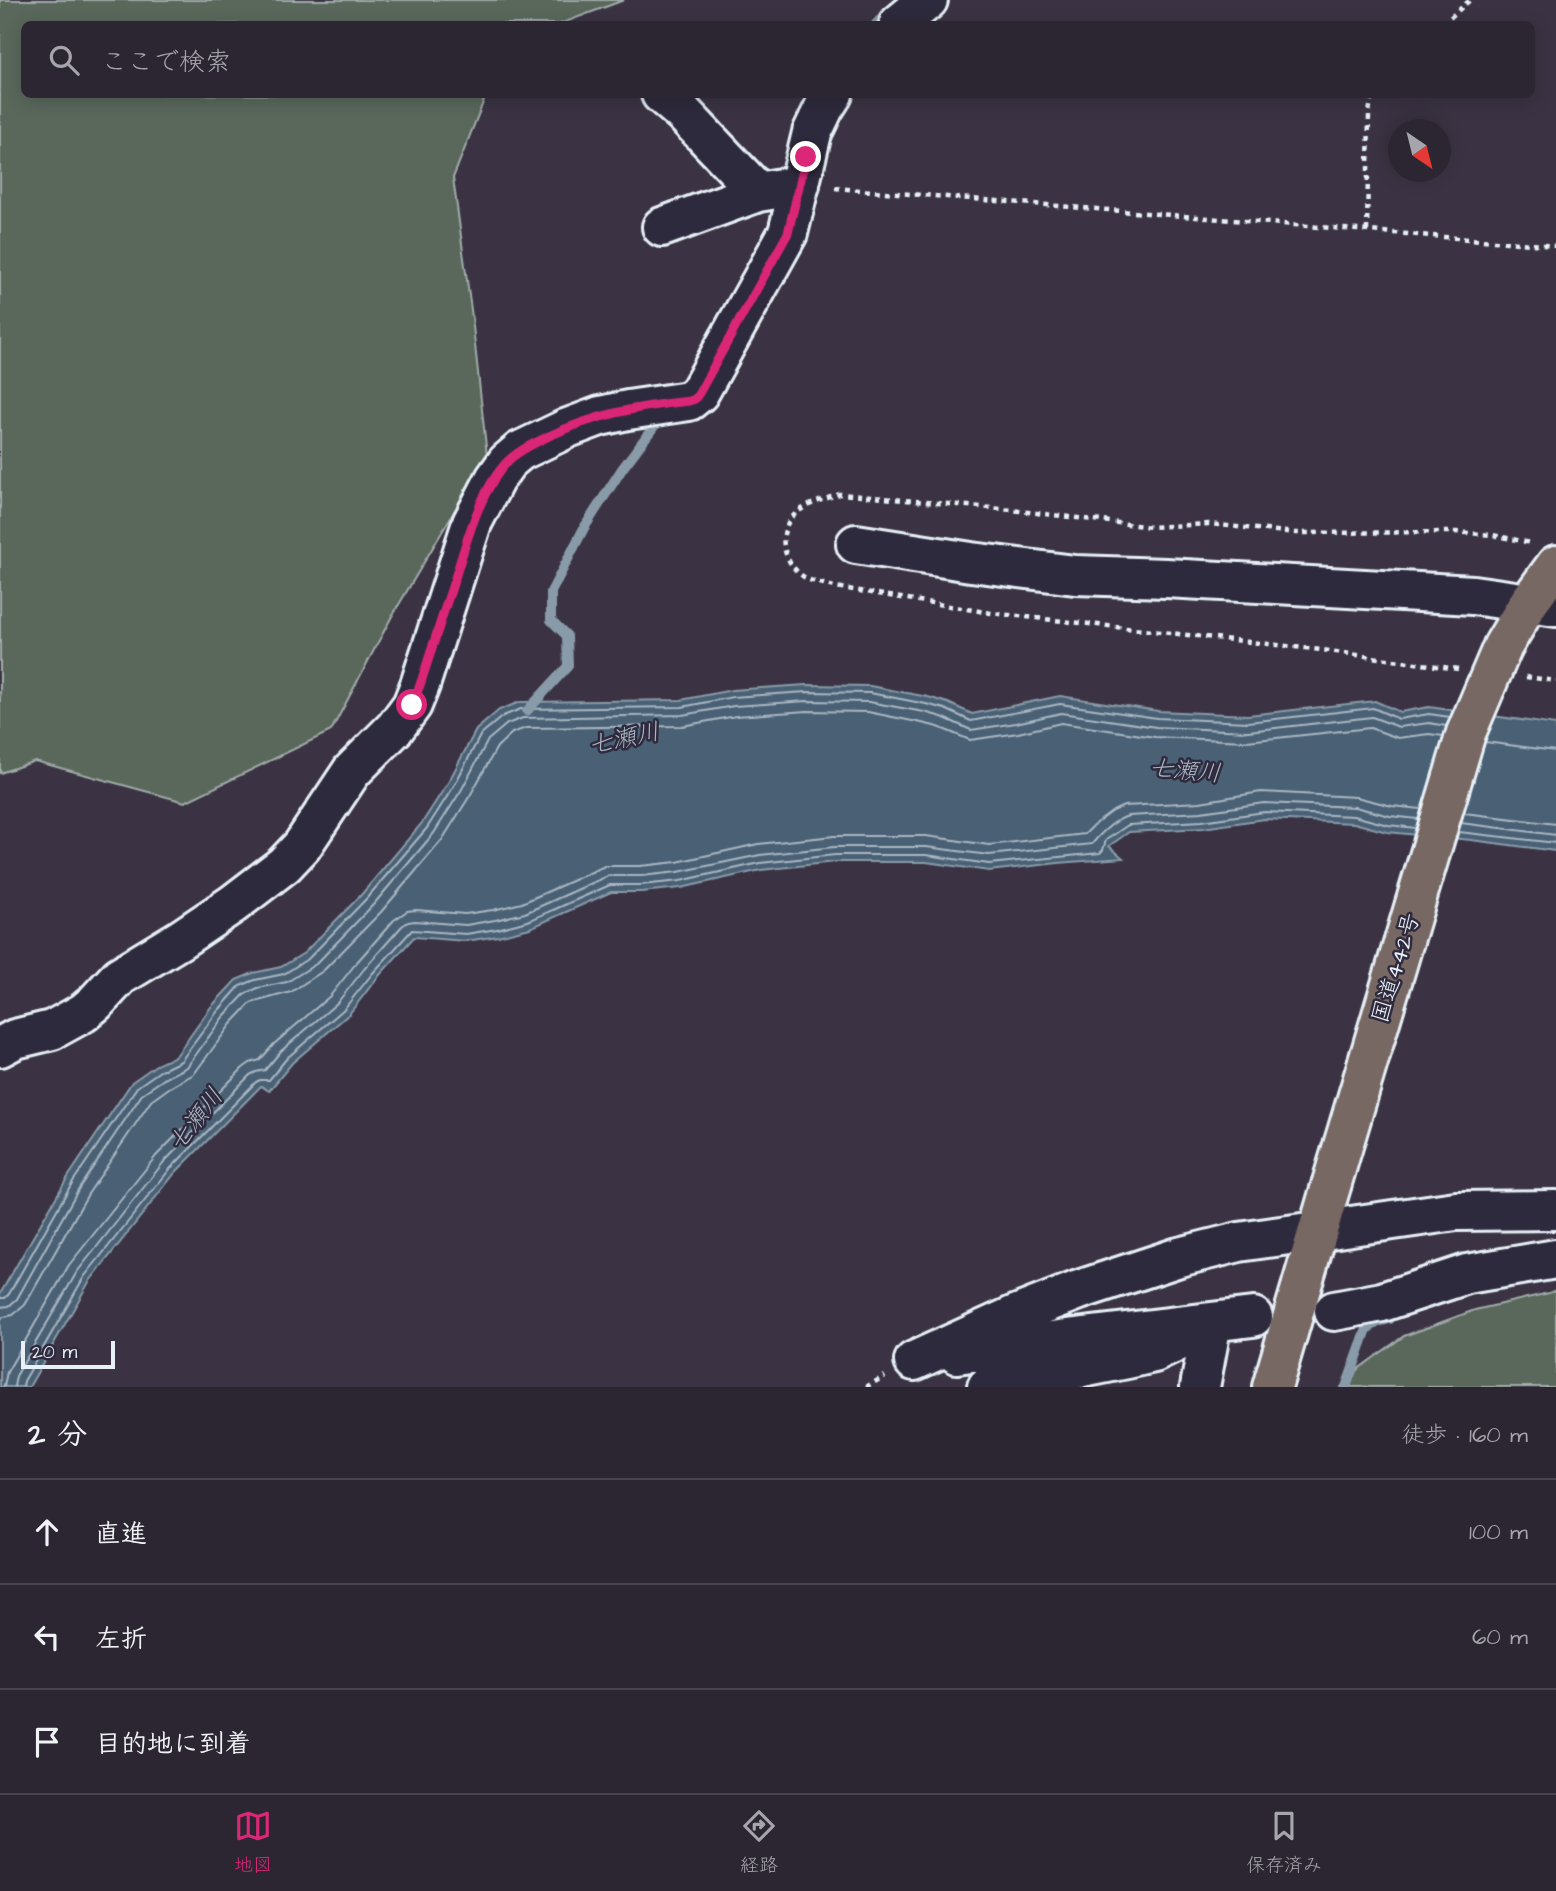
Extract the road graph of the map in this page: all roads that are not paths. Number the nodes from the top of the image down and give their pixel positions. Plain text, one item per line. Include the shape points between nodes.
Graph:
1 (928, 0) edge
2 (903, 21) edge
3 (666, 98) edge
4 (830, 98) edge
5 (800, 185) junction
6 (758, 192) junction
7 (662, 227) dead end
8 (856, 544) dead end
9 (1547, 555) edge
10 (1542, 605) edge
11 (0, 1047) edge
12 (1556, 1210) edge
13 (1319, 1229) junction
14 (1556, 1259) edge
15 (1334, 1311) dead end
16 (1253, 1317) dead end
17 (1212, 1322) junction
18 (986, 1387) edge
19 (1200, 1387) edge
20 (1272, 1387) edge

1 - 2 street
3 - 6 street
4 - 5 street via 812,133
5 - 6 street
5 - 11 street via 788,233 695,399 619,412 568,428 520,452 501,470 472,523 412,705 352,771 302,846 233,904 120,976 82,1013 52,1030
6 - 7 street
8 - 10 street via 1075,575 1459,595
9 - 10 highway, 国道442号
10 - 13 highway, 国道442号, bridge via 1503,646 1466,733
12 - 13 street via 1455,1210
13 - 17 street via 1238,1242 1120,1275 1013,1315 914,1361
13 - 20 highway, 国道442号
14 - 15 street via 1467,1274
16 - 17 street
17 - 18 street via 1153,1353
17 - 19 street

